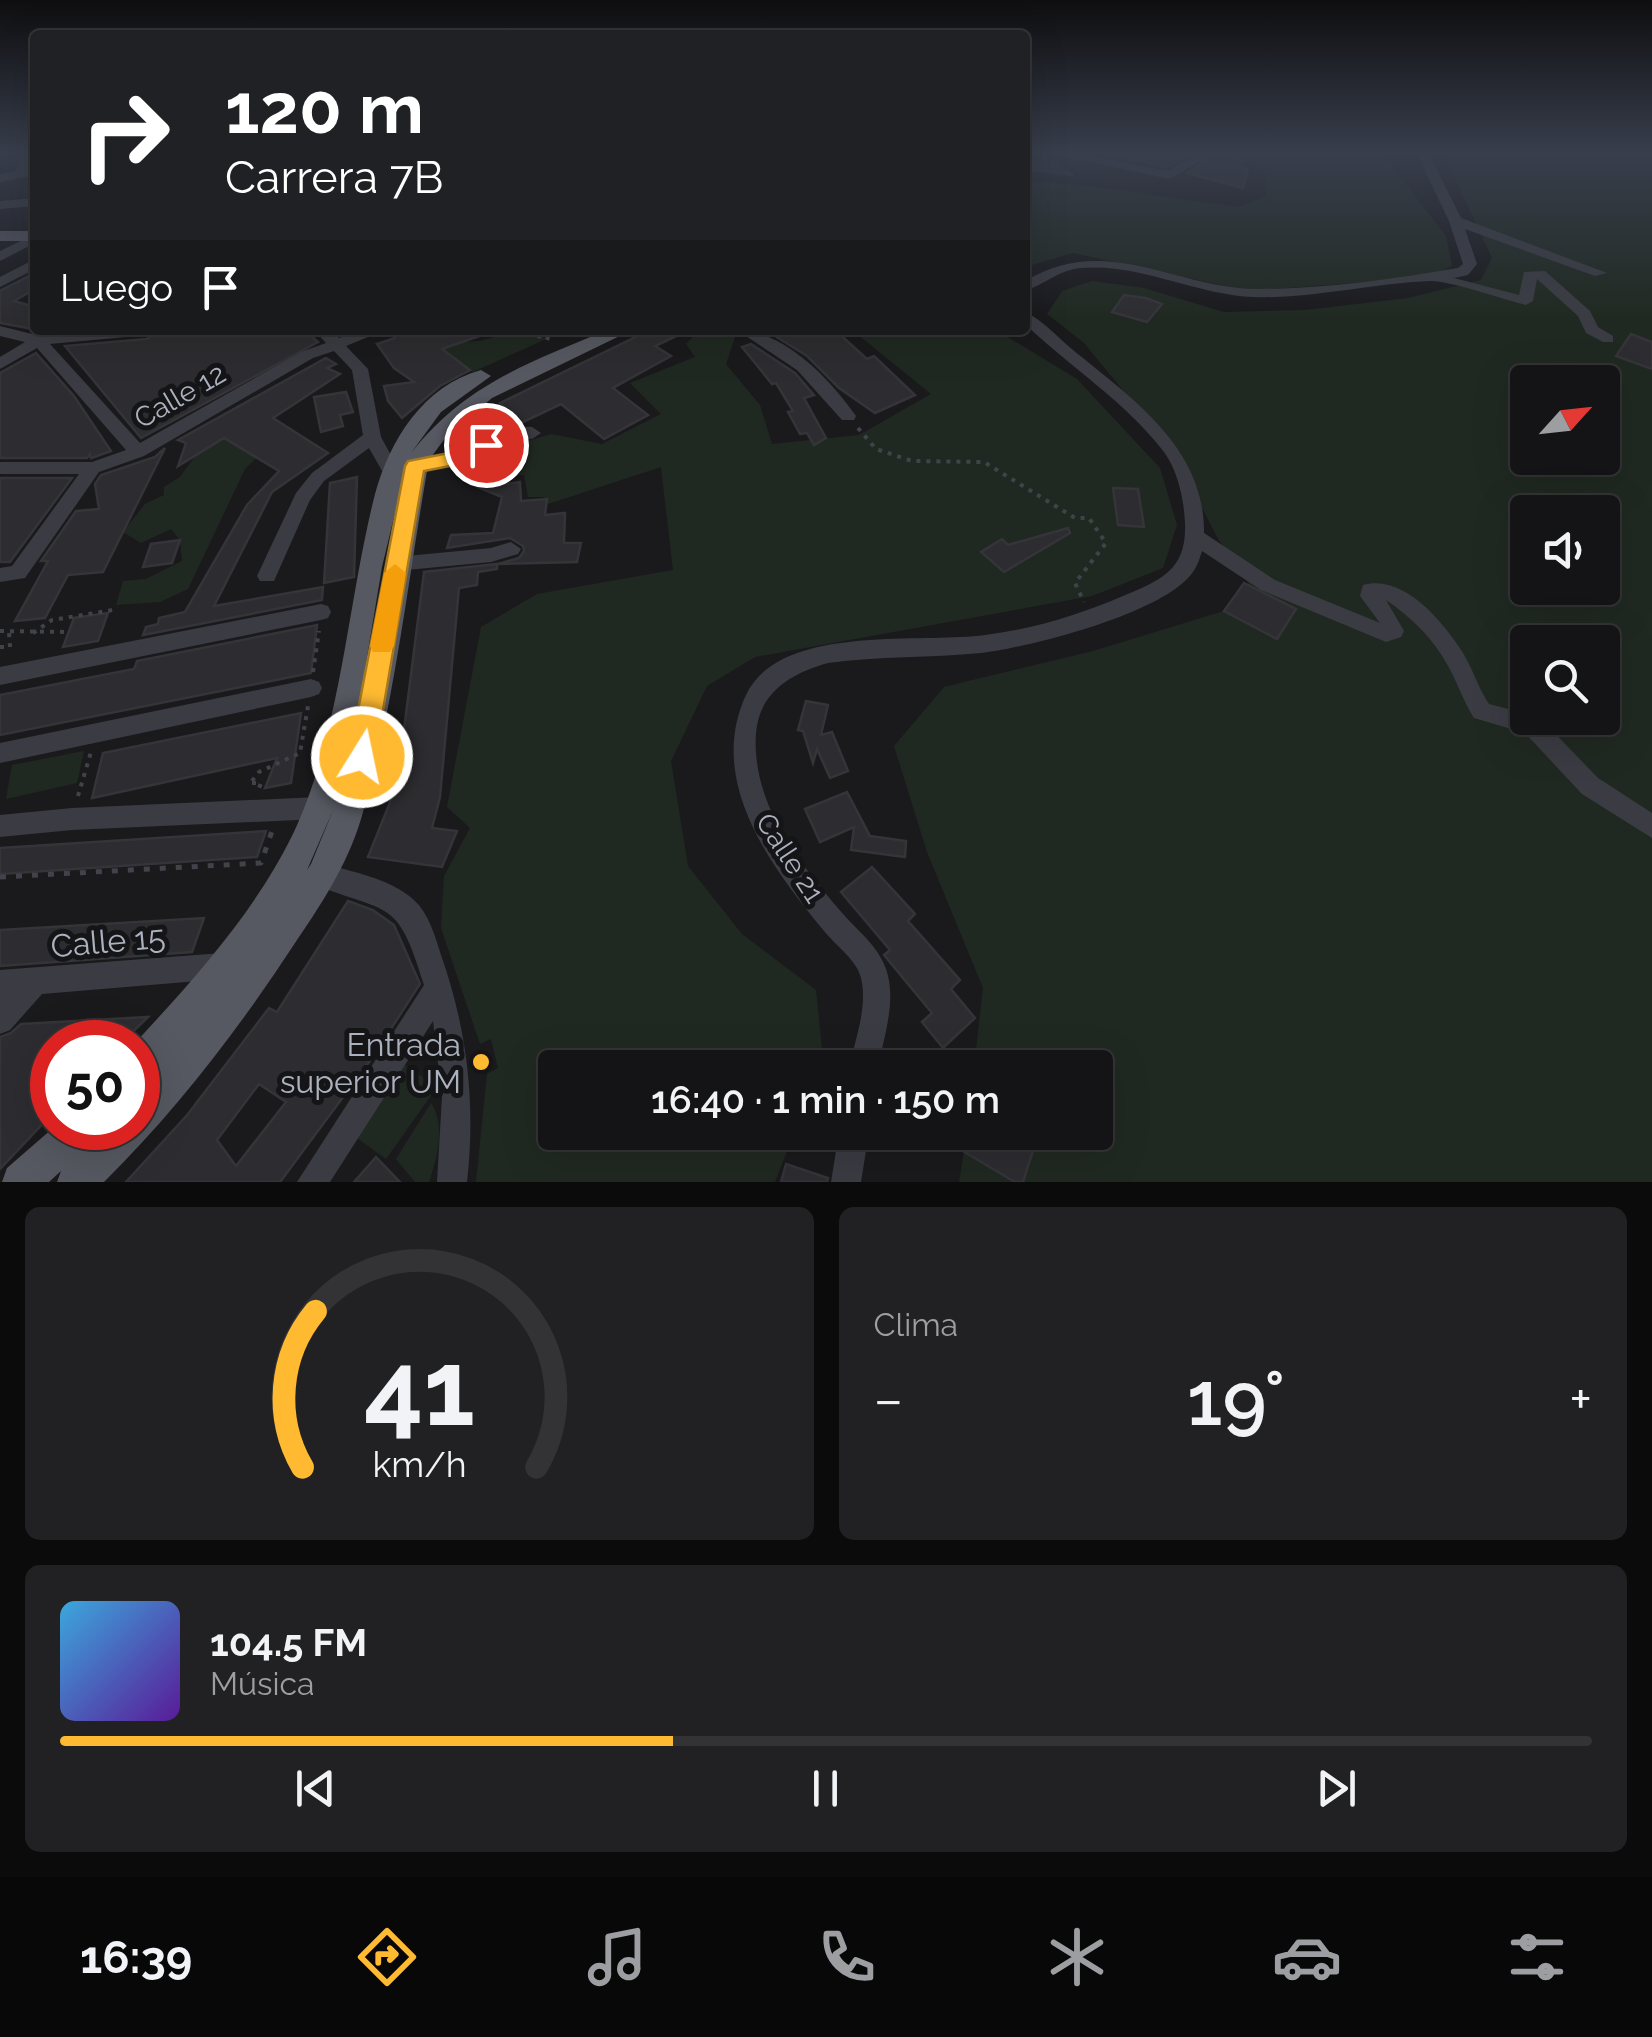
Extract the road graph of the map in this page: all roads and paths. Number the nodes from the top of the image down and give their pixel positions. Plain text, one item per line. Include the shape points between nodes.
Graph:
1 (1449, 207) edge
2 (1456, 221) junction
3 (0, 236) edge
4 (30, 237) edge
5 (30, 240) edge
6 (0, 257) edge
7 (30, 266) edge
8 (1600, 273) dead end
9 (1435, 276) junction
10 (6, 280) edge
11 (1030, 282) edge
12 (1030, 320) edge
13 (0, 331) edge
14 (46, 335) edge
15 (92, 335) edge
16 (328, 335) edge
17 (362, 335) edge
18 (610, 335) edge
19 (755, 335) edge
20 (546, 337) edge
21 (1608, 339) dead end
22 (38, 340) junction
23 (337, 343) junction
24 (0, 364) edge
25 (848, 416) joint
26 (532, 433) dead end
27 (372, 437) junction
28 (138, 452) junction
29 (0, 468) edge
30 (93, 468) junction
31 (403, 469) junction
32 (1196, 537) junction
33 (511, 549) dead end
34 (396, 564) junction
35 (9, 574) edge
36 (268, 576) dead end
37 (113, 610) dead end
38 (321, 612) dead end
39 (1092, 618) junction
40 (9, 629) junction
41 (0, 630) edge
42 (69, 632) dead end
43 (33, 633) junction
44 (0, 648) edge
45 (0, 676) edge
46 (310, 688) dead end
47 (96, 734) junction
48 (0, 754) edge
49 (262, 782) dead end
50 (252, 783) dead end
51 (319, 808) junction
52 (278, 811) junction
53 (72, 819) junction
54 (0, 826) edge
55 (1652, 828) edge
56 (322, 875) junction
57 (0, 877) edge
58 (222, 966) junction
59 (36, 982) junction
60 (0, 984) edge
61 (439, 986) junction
62 (0, 1020) edge
63 (160, 1040) edge
64 (867, 1050) edge
65 (160, 1094) edge
66 (56, 1150) edge
67 (109, 1150) edge
68 (851, 1150) edge
69 (21, 1182) edge
70 (76, 1182) edge
71 (312, 1182) edge
72 (452, 1182) edge
73 (846, 1182) edge

1 - 2 street
2 - 8 street
2 - 9 street via 1470,264 1463,272
3 - 4 main road
5 - 6 street
7 - 10 street
9 - 11 street via 1254,293 1073,262
9 - 21 street via 1526,302 1528,275 1540,274
12 - 32 street via 1124,399 1173,451 1194,508
13 - 22 street
14 - 22 street
15 - 22 street
16 - 23 street
17 - 23 street, Calle 12
18 - 31 main road via 490,387 443,424
19 - 25 street via 824,384
20 - 31 main road via 451,393 410,434
22 - 24 street
22 - 28 street
23 - 27 street via 360,369
23 - 28 street, Calle 12
25 - 39 path via 876,449 912,461 984,462 1075,518 1088,518 1106,543 1076,583
26 - 31 street via 513,432 458,458
27 - 31 street
27 - 36 street via 318,477 302,498
28 - 30 street, Calle 12
29 - 30 street, Calle 12
30 - 35 street
31 - 34 main road
31 - 51 main road via 367,572
32 - 39 street, Calle 21 via 1186,570
32 - 55 street via 1268,585 1386,634 1393,624 1370,590 1397,593 1456,659 1482,710 1532,725 1590,786
33 - 34 street
34 - 56 main road via 362,757
37 - 43 path via 52,620
38 - 45 street
39 - 64 street, Calle 21 via 982,644 817,656 778,670 757,695 743,733 750,797 792,872 873,970
40 - 41 path
40 - 43 path
40 - 44 path via 10,647
42 - 43 path
46 - 47 street
47 - 48 street
47 - 53 path
49 - 50 path
51 - 52 street
51 - 58 main road via 298,858
52 - 53 street
52 - 57 path via 261,863
53 - 54 street
56 - 61 street via 405,908
56 - 65 main road via 250,981
58 - 59 street, Calle 15
58 - 63 main road
59 - 60 street, Calle 15
59 - 62 street
61 - 71 street
61 - 72 street via 459,1108
66 - 69 main road
67 - 70 main road
68 - 73 street

